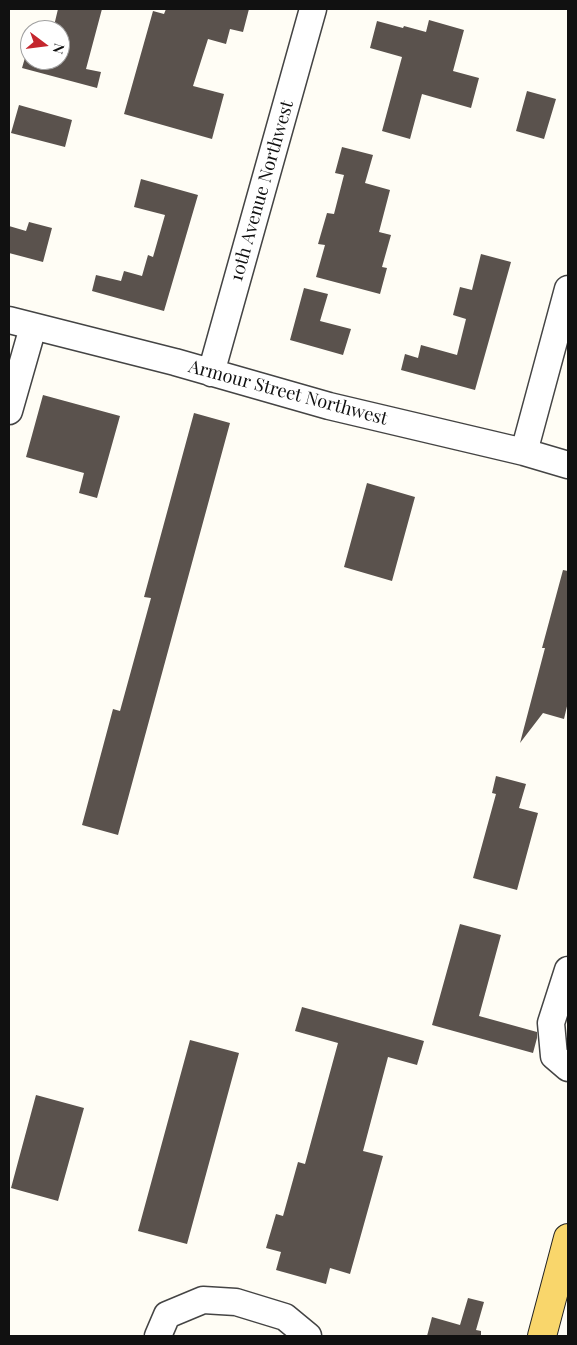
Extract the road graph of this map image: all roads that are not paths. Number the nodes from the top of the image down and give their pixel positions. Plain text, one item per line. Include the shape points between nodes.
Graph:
1 (313, 9) edge
2 (568, 289) edge
3 (21, 324) edge
4 (211, 373) junction
5 (9, 411) edge
6 (524, 452) junction
7 (568, 465) edge
8 (568, 970) edge
9 (568, 1068) edge
10 (568, 1238) edge
11 (158, 1336) edge
12 (308, 1336) edge
13 (542, 1336) edge

1 - 4 street, 10th Avenue Northwest
2 - 6 street
3 - 4 street, Armour Street Northwest
3 - 5 street
4 - 6 street, Armour Street Northwest via 329,406
6 - 7 street, Armour Street Northwest
8 - 9 street via 551,1023 554,1056
10 - 13 main road
11 - 12 street via 167,1315 203,1300 236,1302 286,1316

